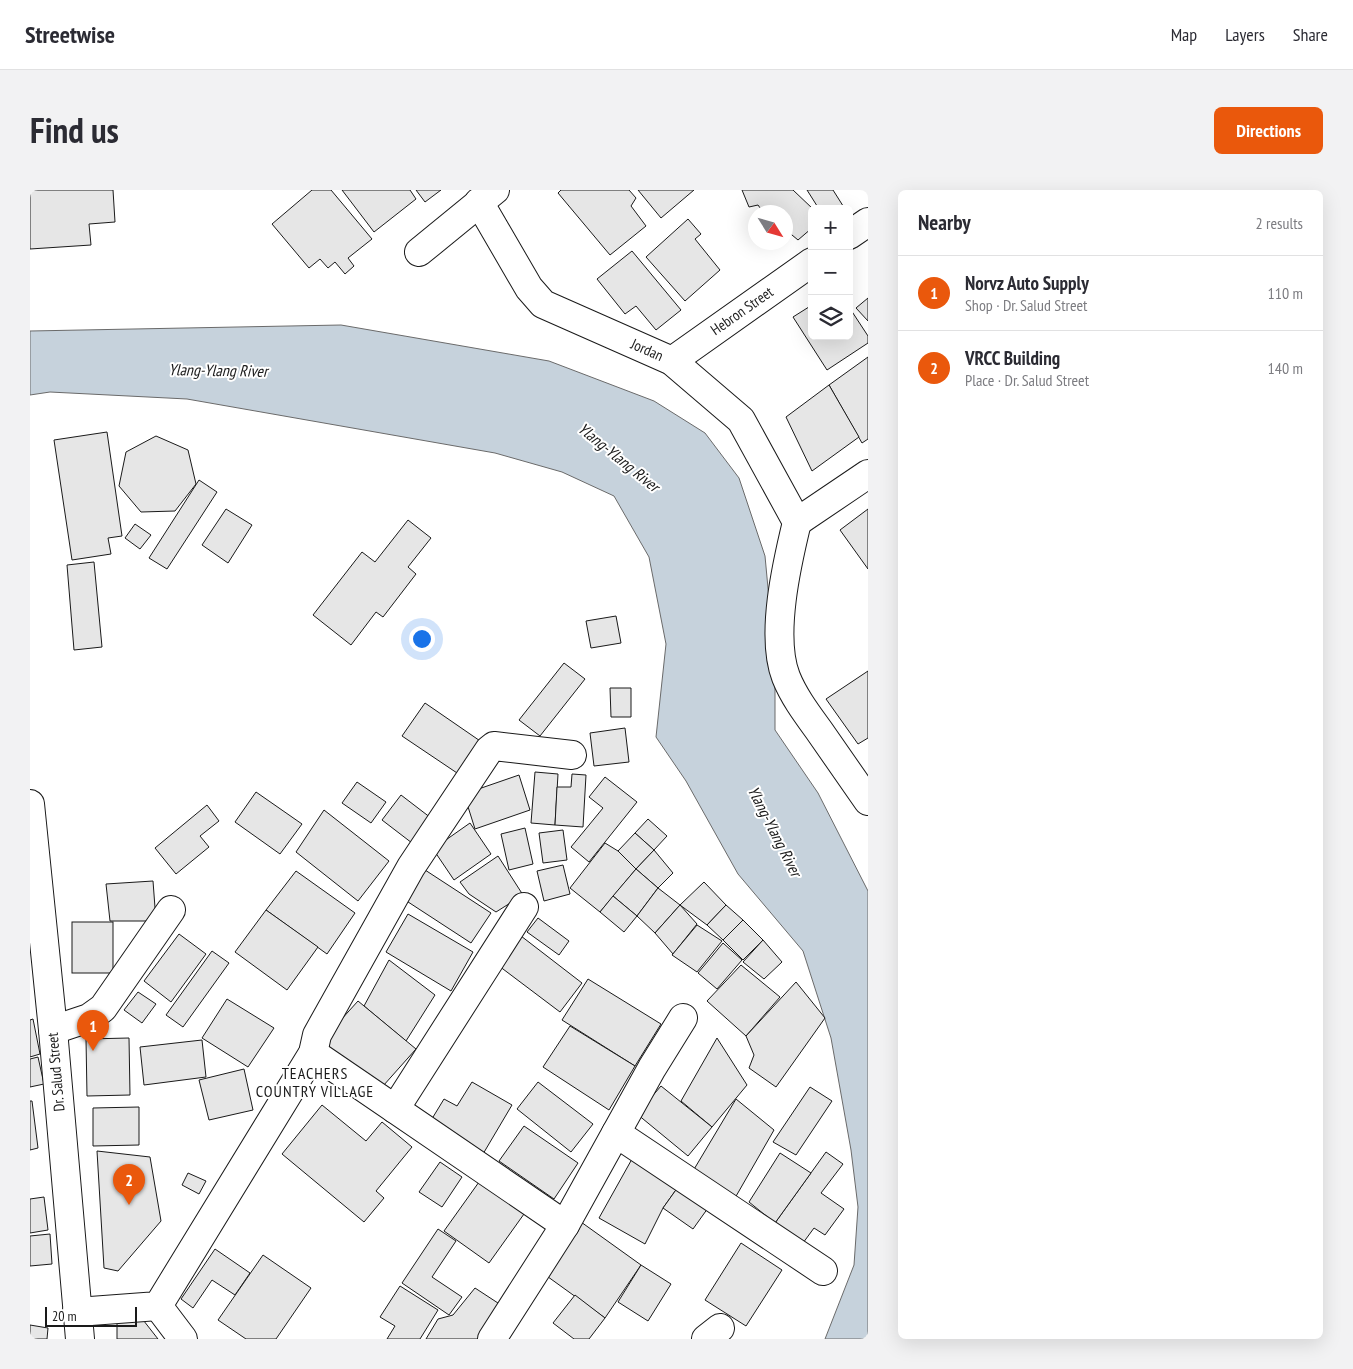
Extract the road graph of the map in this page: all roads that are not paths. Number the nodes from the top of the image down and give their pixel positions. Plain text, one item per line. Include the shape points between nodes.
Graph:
1 (487, 196) edge
2 (868, 222) edge
3 (853, 232) edge
4 (419, 252) dead end
5 (808, 265) edge
6 (672, 361) junction
7 (868, 474) edge
8 (797, 522) junction
9 (572, 755) dead end
10 (868, 801) edge
11 (30, 804) edge
12 (524, 907) dead end
13 (171, 910) dead end
14 (683, 1018) dead end
15 (53, 1030) junction
16 (313, 1053) junction
17 (395, 1109) junction
18 (616, 1133) junction
19 (565, 1225) junction
20 (823, 1271) dead end
21 (158, 1306) junction
22 (77, 1312) junction
23 (80, 1339) edge
24 (183, 1339) edge
25 (492, 1339) edge

1 - 4 street
1 - 6 street, Jordan via 530,288 543,304
2 - 3 street
5 - 6 street, Hebron Street
6 - 8 street, Jordan via 741,420
7 - 8 street
8 - 10 street via 782,604 781,656 786,676 798,701
9 - 16 street via 494,746 489,750 411,867 317,1034
11 - 15 street, Dr. Salud Street
12 - 17 street
13 - 15 street via 104,1008 89,1018
14 - 18 street
15 - 22 street, Dr. Salud Street
16 - 17 street
16 - 21 street
17 - 19 street
18 - 19 street
18 - 20 street
19 - 25 street
21 - 22 street
21 - 24 street
22 - 23 street, Dr. Salud Street

